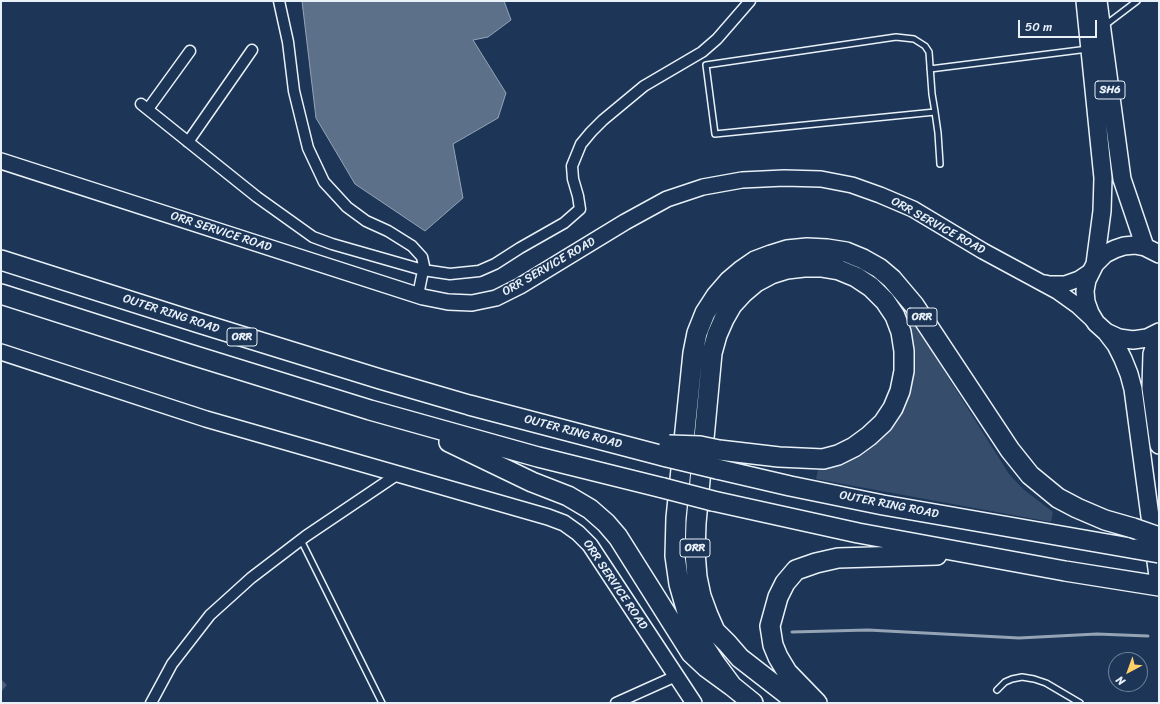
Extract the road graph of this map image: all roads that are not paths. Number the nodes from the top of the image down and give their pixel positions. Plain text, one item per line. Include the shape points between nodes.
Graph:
1 (279, 1) edge
2 (750, 1) edge
3 (1084, 1) edge
4 (1098, 1) edge
5 (1137, 1) edge
6 (1101, 28) junction
7 (1090, 49) junction
8 (252, 50) dead end
9 (190, 51) dead end
10 (930, 69) junction
11 (935, 112) junction
12 (188, 142) junction
13 (1, 161) edge
14 (940, 164) dead end
15 (1152, 250) edge
16 (1, 260) edge
17 (1093, 268) junction
18 (423, 270) junction
19 (1034, 279) junction
20 (1, 294) edge
21 (418, 295) junction
22 (1101, 327) junction
23 (1159, 332) edge
24 (1, 352) edge
25 (402, 420) junction
26 (1159, 445) edge
27 (668, 451) junction
28 (398, 474) junction
29 (1159, 537) edge
30 (301, 540) junction
31 (1159, 553) edge
32 (972, 554) junction
33 (1153, 584) edge
34 (676, 676) junction
35 (732, 686) junction
36 (998, 690) dead end
37 (151, 703) edge
38 (382, 703) edge
39 (616, 703) edge
40 (694, 703) edge
41 (753, 703) edge
42 (798, 703) edge
43 (817, 703) edge
44 (1080, 703) edge

1 - 18 street via 288,42 294,91 308,148 324,182 353,212 412,246 422,257
2 - 18 street via 717,40 702,52 644,86 591,132 581,144 572,166 580,209 564,223 479,271 450,274
3 - 7 main road, SH6
4 - 6 main road, SH6
5 - 6 lane
6 - 15 main road, SH6 via 1122,179
7 - 10 lane
7 - 17 main road, SH6 via 1103,178 1102,211
8 - 12 street
9 - 12 street via 144,107
10 - 11 lane
10 - 11 lane via 929,52 925,46 914,39 896,38 706,65 715,134
11 - 14 lane
12 - 18 street via 257,197 313,237
13 - 21 main road, ORR SERVICE ROAD
15 - 17 main road, SH6 via 1135,245 1114,249 1105,254
16 - 27 highway, OUTER RING ROAD / ORR via 206,326 469,405 635,448
17 - 19 main road via 1079,279 1065,284 1050,284
17 - 22 main road, SH6 via 1087,280 1086,302 1090,313
18 - 21 street
19 - 21 main road, ORR SERVICE ROAD via 913,209 880,195 852,185 822,179 784,178 729,182 703,187 668,199 496,298 472,304
19 - 22 main road via 1078,306
20 - 25 highway
22 - 23 main road via 1119,338 1133,340 1147,338
22 - 33 main road, SH6 via 1116,345 1133,389
23 - 26 main road via 1152,354 1151,388
24 - 28 main road, ORR SERVICE ROAD via 206,418
25 - 32 highway, bridge via 713,501 830,527
25 - 35 highway, ORR via 532,482 568,496 590,509 618,537 691,653
27 - 31 highway, OUTER RING ROAD / ORR, bridge via 717,469 790,486 883,505
27 - 42 highway, ORR, bridge via 700,446 719,450 779,458 823,459 854,447 883,423 900,391 904,352 895,316 885,301 856,277 839,270 821,267 787,269 756,282 732,305 724,318 712,353 696,523 695,552 701,596 715,631 740,658
28 - 30 street
28 - 34 main road, ORR SERVICE ROAD via 548,517 564,523 578,533 590,545
29 - 35 highway, ORR, bridge via 1077,508 1058,498 1030,475 1010,450 914,305 879,268 846,252 827,249 787,250 771,255 755,261 729,281 705,313 693,353 676,518 675,556 687,612 698,638
30 - 37 street via 251,578 210,615 172,664
30 - 38 lane
32 - 33 highway
32 - 43 highway via 838,558 796,570 778,597 770,626 772,645 787,672
34 - 39 street
34 - 40 main road, ORR SERVICE ROAD
35 - 41 highway, ORR
36 - 44 lane via 1005,682 1022,677 1046,684

